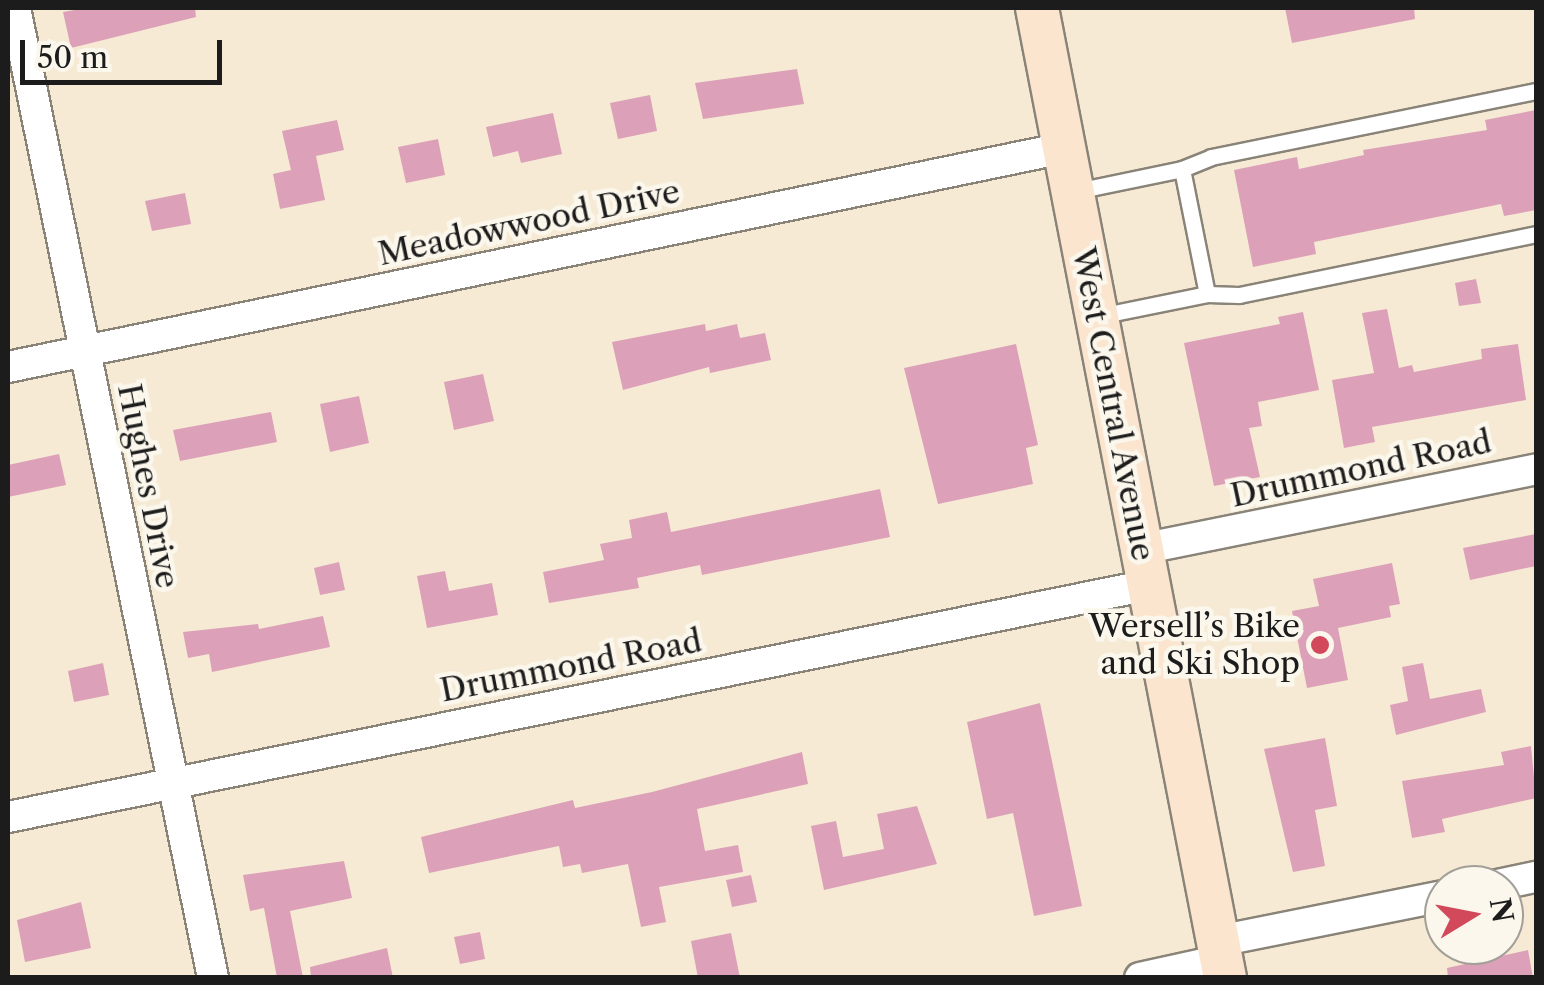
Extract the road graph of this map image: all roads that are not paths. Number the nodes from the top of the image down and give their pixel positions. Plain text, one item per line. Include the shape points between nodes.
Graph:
1 (16, 8) edge
2 (1036, 8) edge
3 (1536, 91) edge
4 (1064, 148) junction
5 (1182, 169) junction
6 (1072, 192) junction
7 (1536, 234) edge
8 (1207, 294) junction
9 (1097, 316) junction
10 (85, 351) junction
11 (8, 366) edge
12 (1536, 469) edge
13 (1144, 567) junction
14 (173, 783) junction
15 (8, 816) edge
16 (1424, 902) edge
17 (1222, 960) edge
18 (213, 978) edge
19 (1140, 978) edge

1 - 10 street, Hughes Drive
2 - 4 main road, West Central Avenue
3 - 5 lane via 1211,156
4 - 6 main road, West Central Avenue
4 - 10 street, Meadowwood Drive
5 - 6 lane
5 - 8 lane
6 - 9 main road, West Central Avenue
7 - 8 lane via 1239,296
8 - 9 lane
9 - 13 main road, West Central Avenue
10 - 11 street, Meadowwood Drive
10 - 14 street, Hughes Drive
12 - 13 street, Drummond Road
13 - 14 street, Drummond Road
13 - 17 main road, West Central Avenue
14 - 15 street, Drummond Road
14 - 18 street, Hughes Drive
16 - 17 street
17 - 19 street

